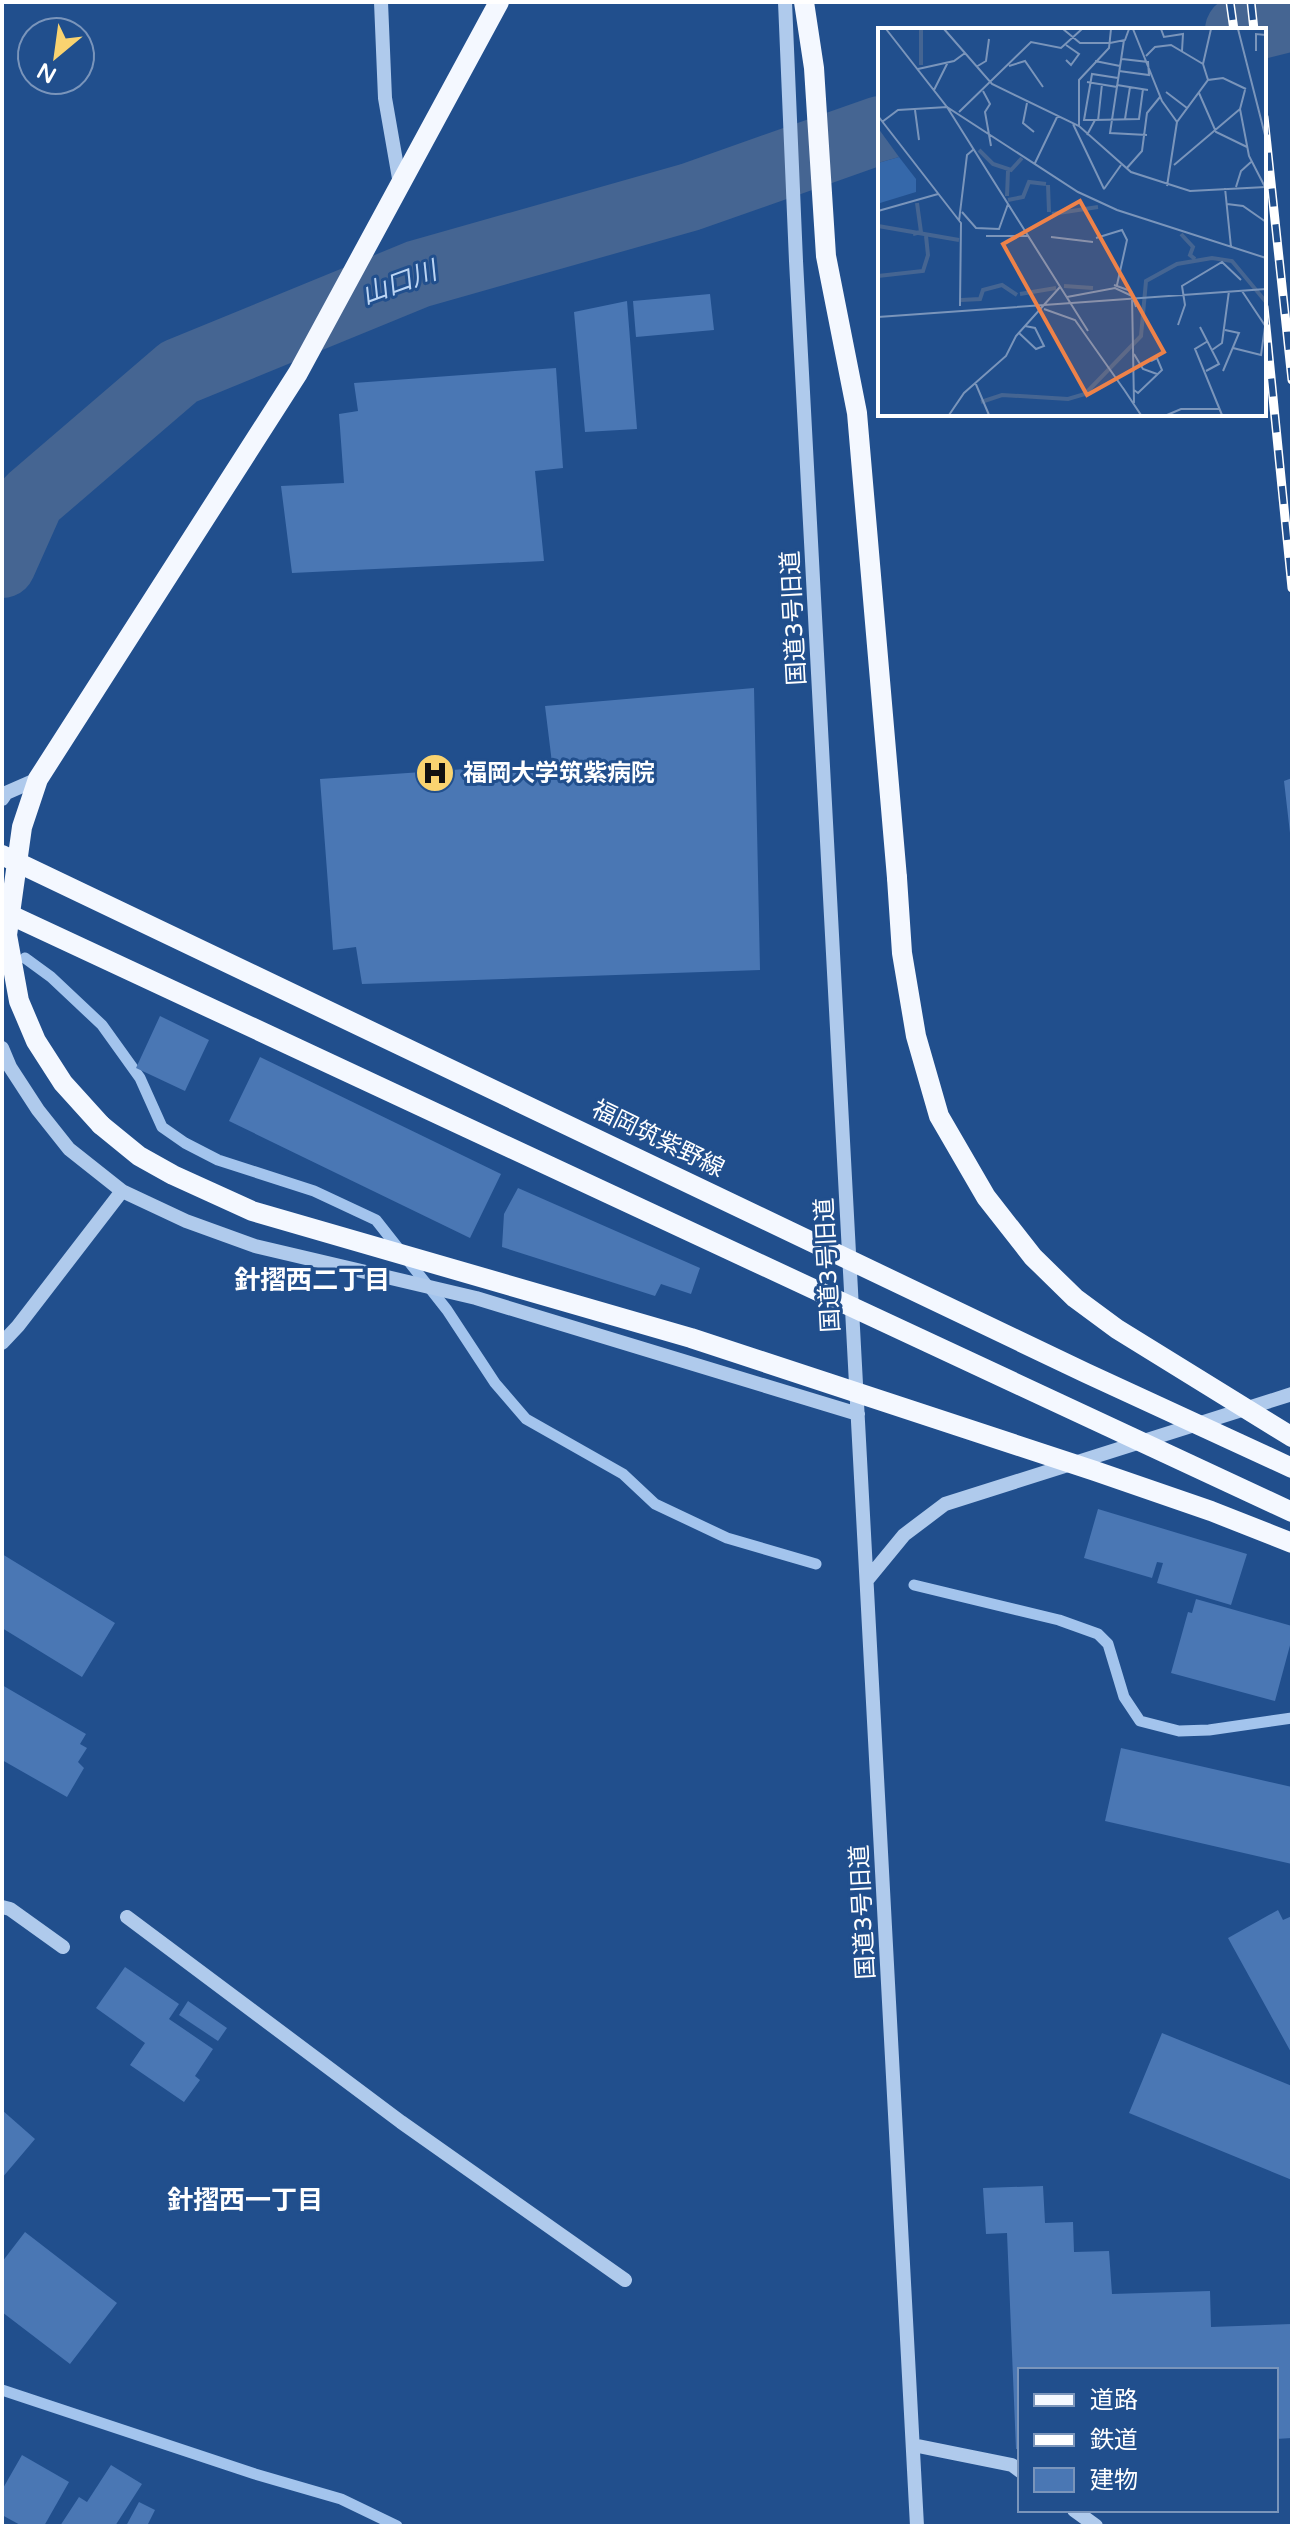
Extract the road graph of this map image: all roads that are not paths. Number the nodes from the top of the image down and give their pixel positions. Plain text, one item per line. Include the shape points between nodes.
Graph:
1 (381, 2) edge
2 (499, 2) edge
3 (785, 2) edge
4 (804, 2) edge
5 (400, 184) junction
6 (38, 779) junction
7 (2, 799) edge
8 (2, 855) edge
9 (2, 911) edge
10 (2, 1048) edge
11 (122, 1191) junction
12 (2, 1343) edge
13 (1292, 1394) edge
14 (858, 1414) junction
15 (1292, 1437) edge
16 (1292, 1468) edge
17 (1292, 1512) edge
18 (1292, 1543) edge
19 (867, 1580) junction
20 (2, 1907) edge
21 (127, 1917) dead end
22 (63, 1947) dead end
23 (625, 2280) dead end
24 (913, 2445) junction
25 (1018, 2470) edge
26 (1077, 2512) edge
27 (917, 2526) edge
28 (1096, 2526) edge

1 - 5 street via 385,98
2 - 5 main road
3 - 14 street, 国道3号旧道
4 - 15 main road, bridge via 814,68 824,240 857,413 902,953 916,1036 939,1116 986,1197 1033,1257 1075,1298
5 - 6 main road via 298,373
6 - 7 street
6 - 18 main road, bridge via 22,827 7,935 19,1001 63,1083 139,1156 252,1211 691,1338 1095,1471
8 - 16 main road, 福岡筑紫野線, bridge
9 - 17 main road, bridge
10 - 11 street via 31,1099 69,1149
11 - 12 street
11 - 14 street via 255,1246 476,1298
13 - 19 street via 945,1504 904,1535
14 - 19 street, 国道3号旧道
19 - 24 street, 国道3号旧道
20 - 22 street
21 - 23 street via 401,2122
24 - 25 street
24 - 27 street, 国道3号旧道
26 - 28 street

